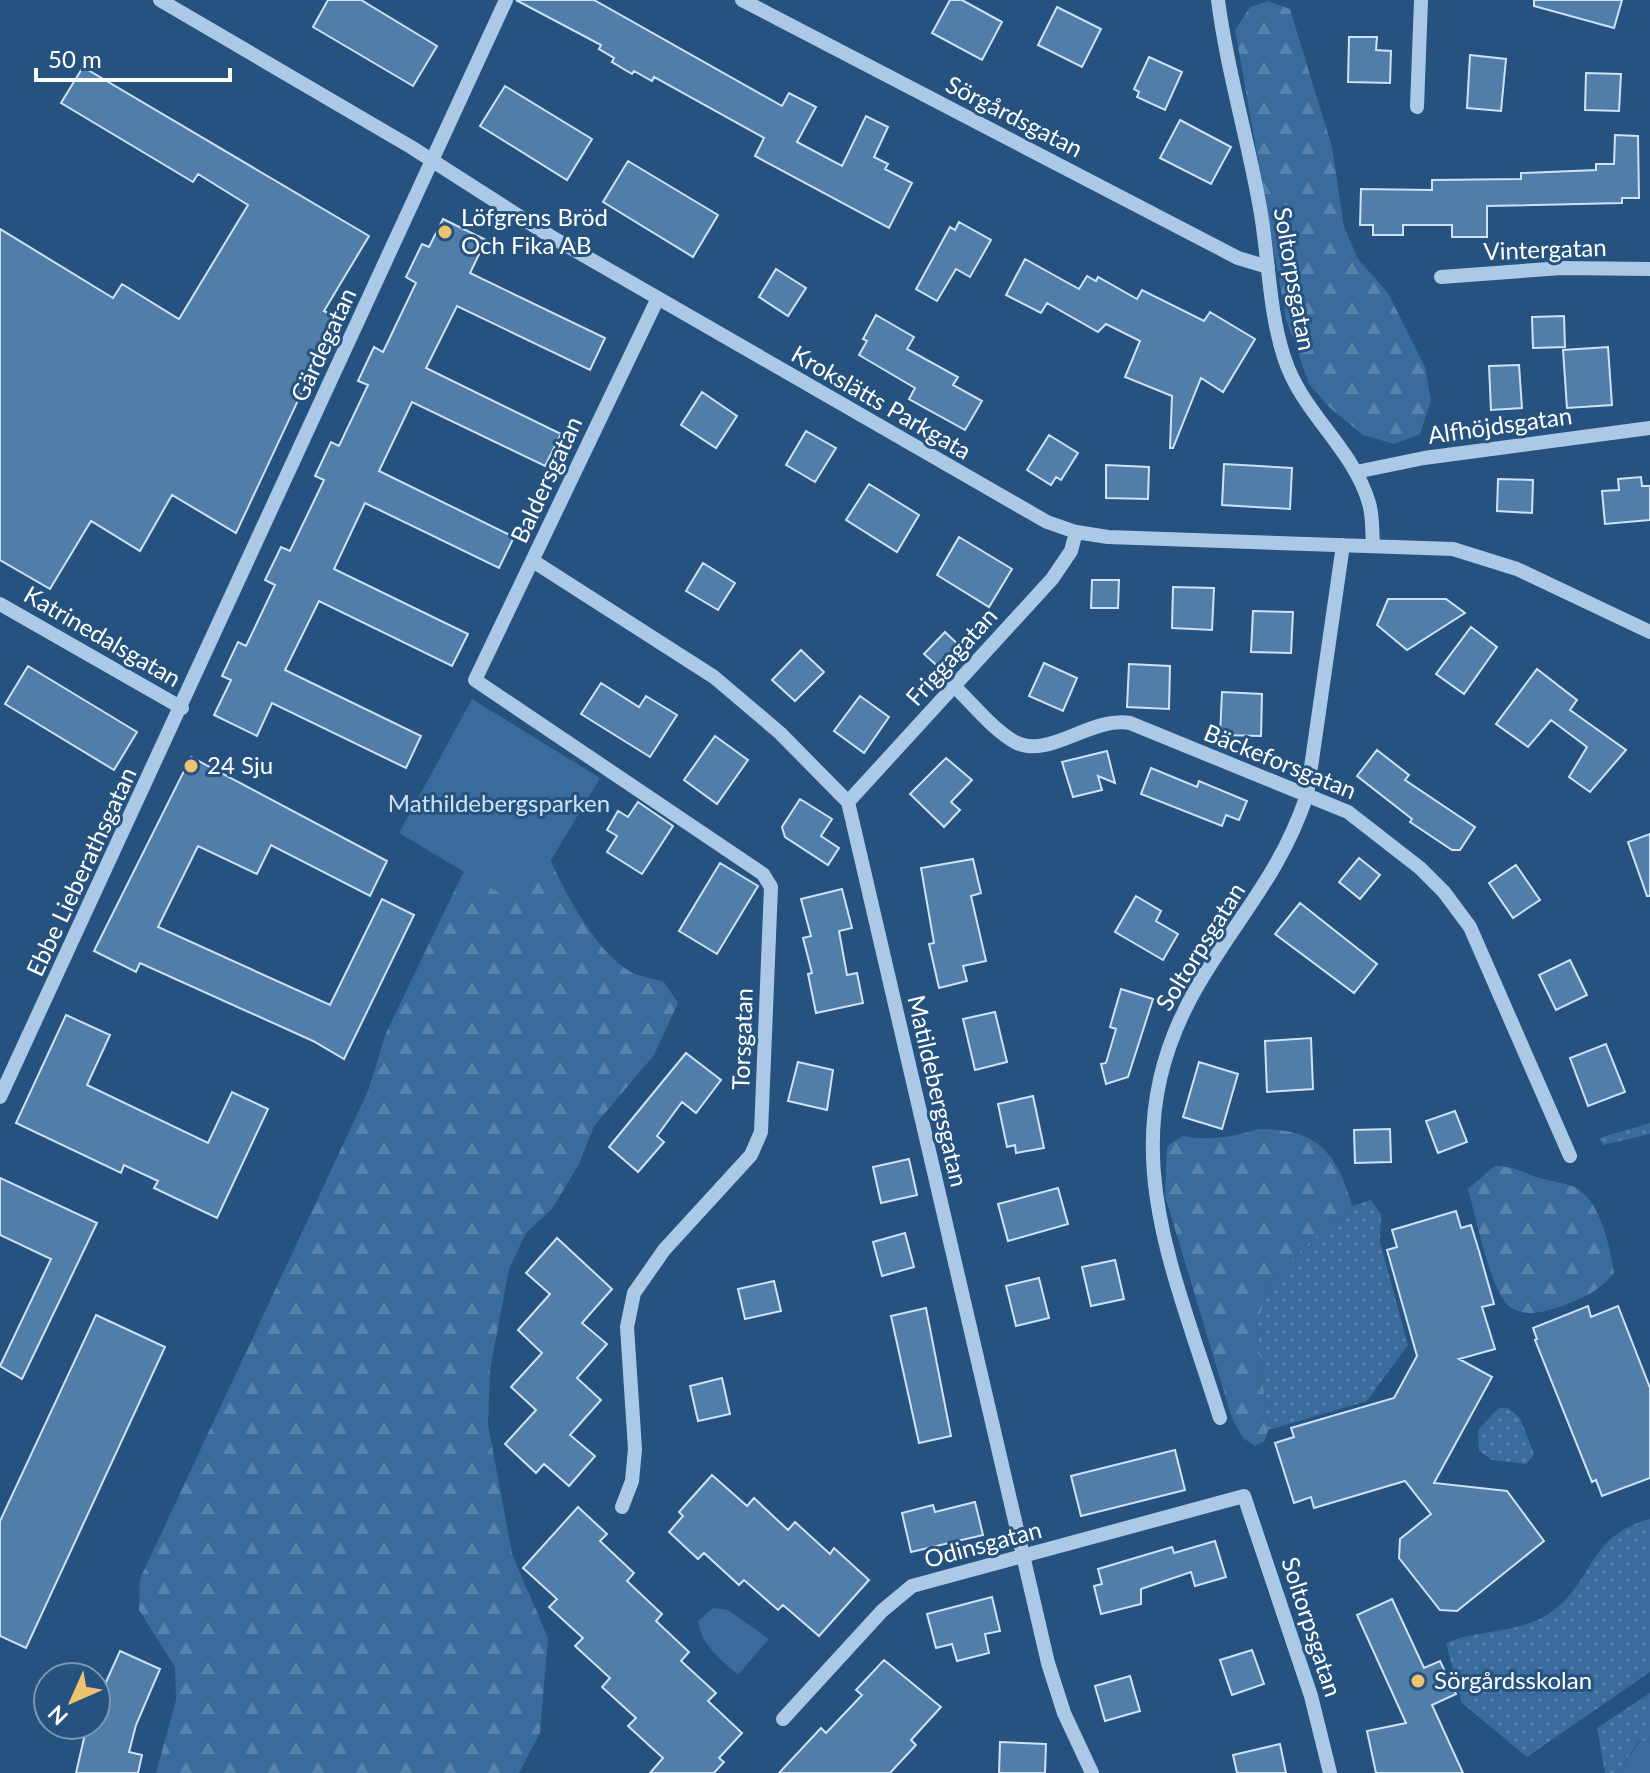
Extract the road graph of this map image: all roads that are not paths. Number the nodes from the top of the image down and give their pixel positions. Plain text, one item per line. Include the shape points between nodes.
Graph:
1 (160, 0) edge
2 (506, 0) edge
3 (742, 0) edge
4 (1218, 0) edge
5 (1421, 0) edge
6 (1417, 107) dead end
7 (433, 161) junction
8 (1268, 267) junction
9 (1650, 269) edge
10 (1441, 277) dead end
11 (658, 298) junction
12 (1650, 428) edge
13 (1356, 472) junction
14 (1076, 532) junction
15 (1343, 545) junction
16 (1373, 545) junction
17 (533, 561) junction
18 (0, 604) edge
19 (1650, 632) edge
20 (475, 680) joint
21 (955, 687) junction
22 (182, 708) junction
23 (1307, 795) junction
24 (848, 802) junction
25 (0, 1097) edge
26 (1570, 1156) dead end
27 (1220, 1418) dead end
28 (1244, 1496) joint
29 (622, 1507) dead end
30 (1026, 1556) junction
31 (783, 1719) dead end
32 (1092, 1773) edge
33 (1330, 1773) edge

1 - 7 street, Krokslätts Parkgata
2 - 7 street, Gärdegatan
3 - 8 street, Sörgårdsgatan via 1238,258
4 - 8 street, Soltorpsgatan
5 - 6 street
7 - 11 street, Krokslätts Parkgata
7 - 22 street, Gärdegatan
8 - 13 street, Soltorpsgatan via 1275,329 1290,376
9 - 10 street, Vintergatan via 1562,268
11 - 14 street, Krokslätts Parkgata via 1019,508
11 - 17 street, Baldersgatan
12 - 13 street, Alfhöjdsgatan
13 - 16 street, Soltorpsgatan via 1370,506
14 - 15 street, Krokslätts Parkgata
14 - 21 street, Friggagatan via 1058,571
15 - 16 street, Krokslätts Parkgata
15 - 23 street, Soltorpsgatan
16 - 19 street, Krokslätts Parkgata via 1453,549 1488,558
17 - 20 street, Baldersgatan
17 - 24 street via 714,677 780,733
18 - 22 street, Katrinedalsgatan
20 - 29 street, Torsgatan via 763,874 771,887 758,1145 664,1250 634,1293 627,1327 635,1449 632,1481
21 - 23 street, Bäckeforsgatan via 1019,744 1042,746 1117,720
21 - 24 street, Friggagatan
22 - 25 street, Ebbe Lieberathsgatan
23 - 26 street, Bäckeforsgatan via 1363,821 1420,868 1461,912
23 - 27 street, Soltorpsgatan via 1269,882 1182,1013 1169,1043 1153,1118 1153,1182 1160,1222
24 - 30 street, Matildebergsgatan
28 - 30 street, Odinsgatan
28 - 33 street, Soltorpsgatan via 1311,1696
30 - 31 street, Odinsgatan via 912,1586 882,1611
30 - 32 street, Matildebergsgatan via 1055,1687

